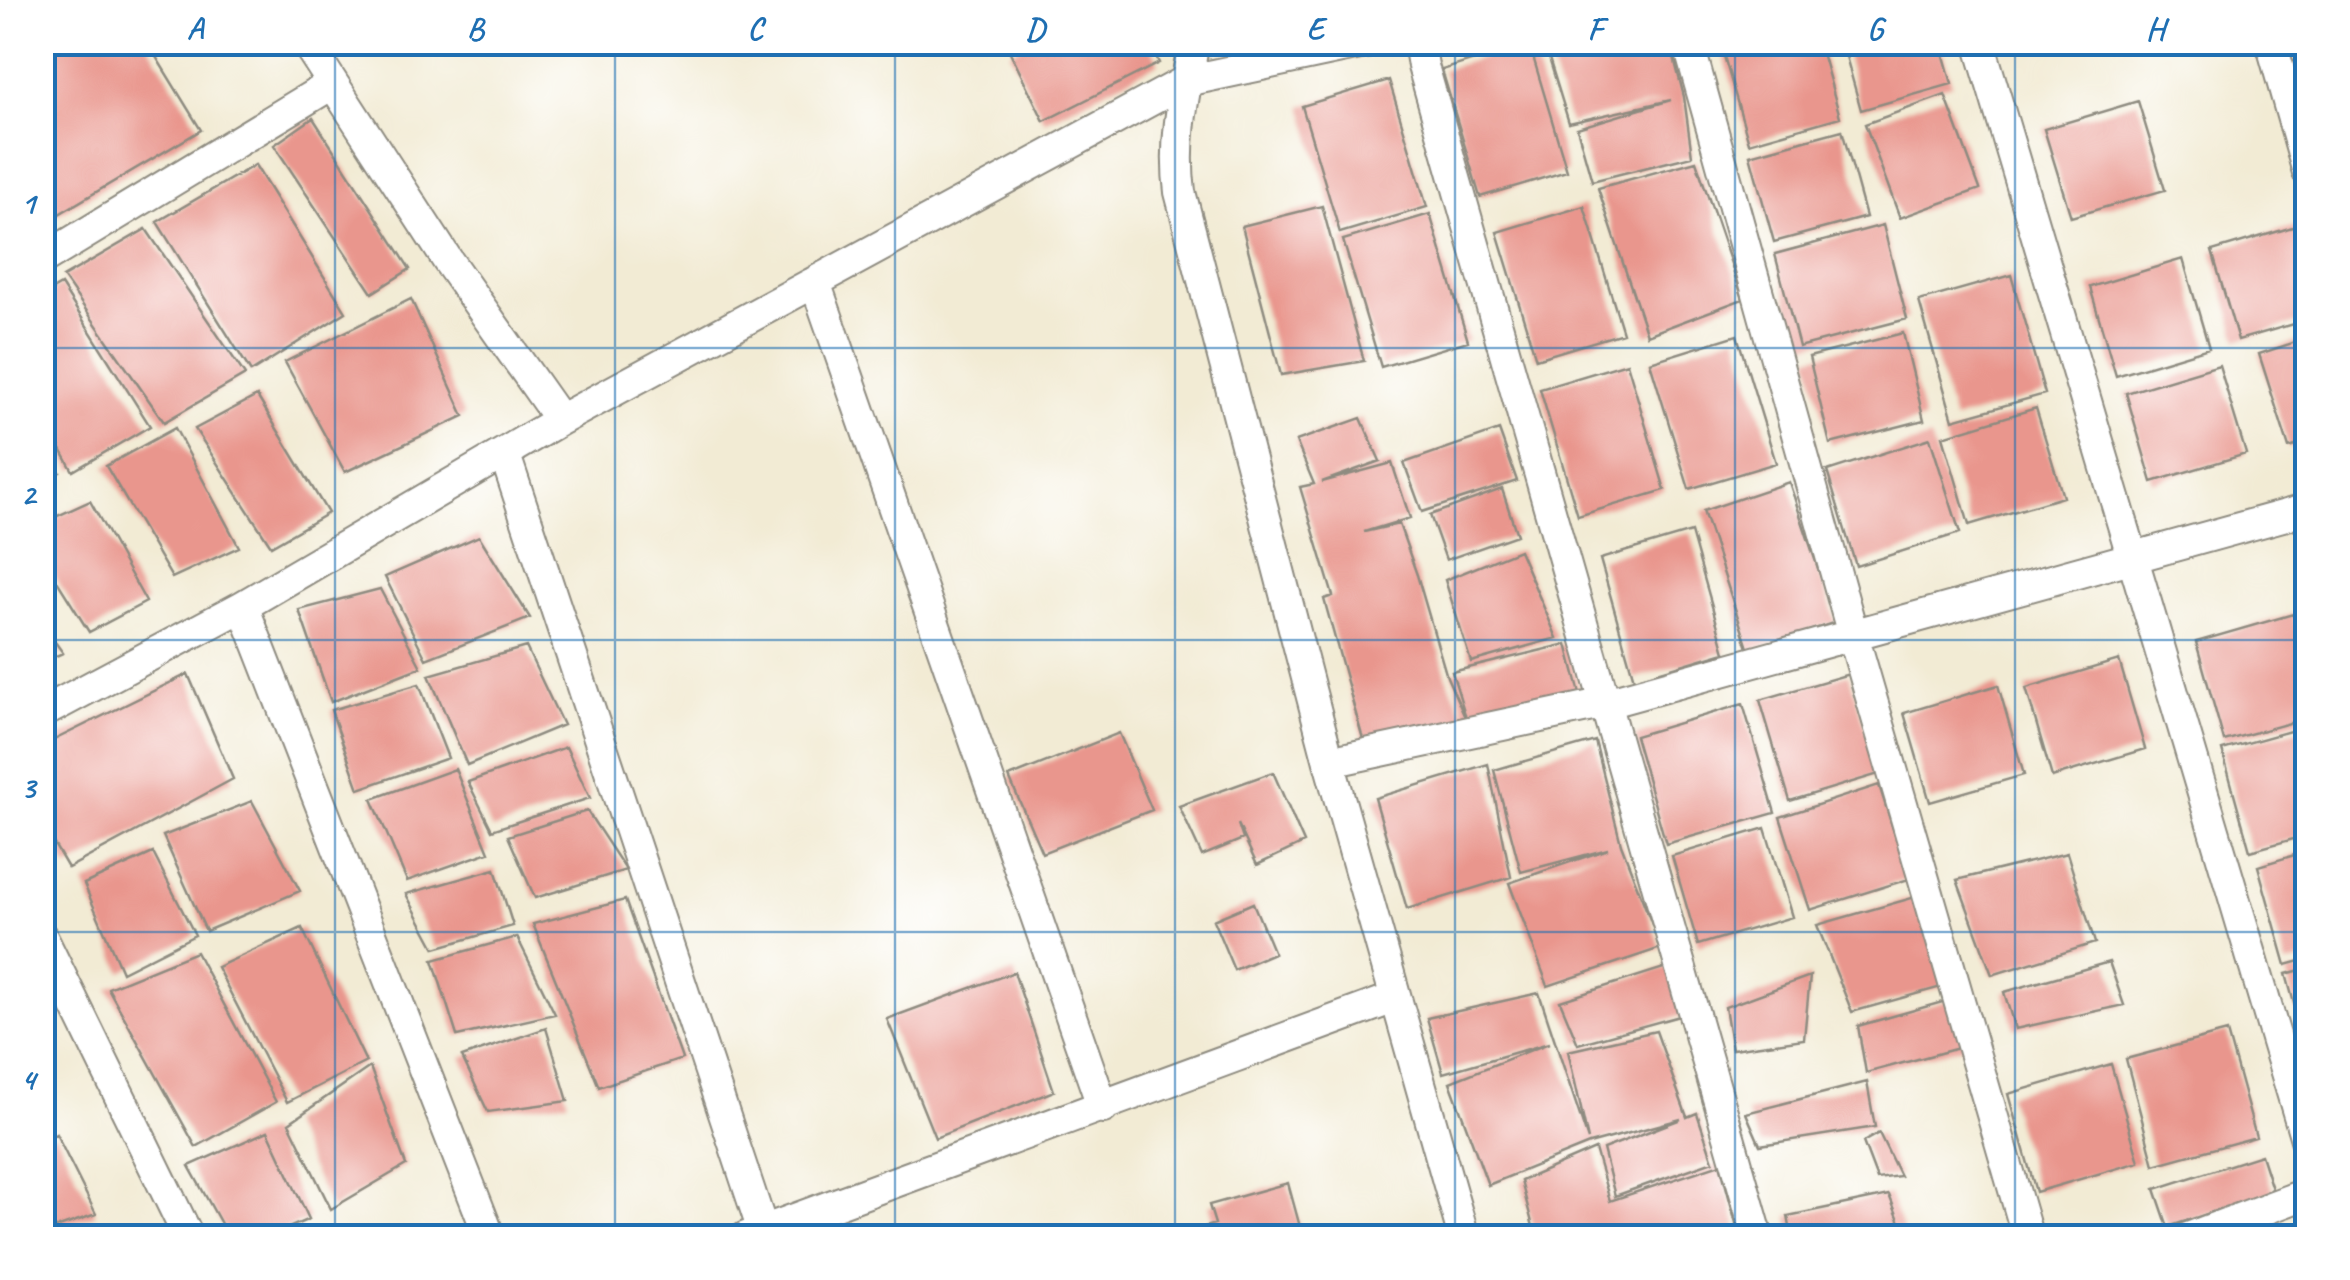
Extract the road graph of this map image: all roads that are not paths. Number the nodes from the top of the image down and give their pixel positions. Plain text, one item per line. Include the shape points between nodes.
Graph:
1 (306, 42) edge
2 (1194, 42) edge
3 (1369, 42) edge
4 (1419, 42) edge
5 (1688, 42) edge
6 (1979, 42) edge
7 (2271, 42) edge
8 (1186, 81) junction
9 (332, 84) junction
10 (2308, 172) edge
11 (42, 260) edge
12 (815, 282) junction
13 (560, 420) junction
14 (505, 455) junction
15 (2308, 509) edge
16 (2130, 557) junction
17 (242, 606) junction
18 (1853, 636) junction
19 (1606, 703) junction
20 (42, 713) edge
21 (1329, 762) junction
22 (42, 936) edge
23 (1394, 998) junction
24 (1103, 1108) junction
25 (2308, 1146) edge
26 (2308, 1192) edge
27 (753, 1234) edge
28 (189, 1238) edge
29 (490, 1238) edge
30 (1464, 1238) edge
31 (1758, 1238) edge
32 (2028, 1238) edge
33 (2188, 1238) edge

1 - 9 street
2 - 8 street
3 - 8 street
4 - 19 street
5 - 18 street
6 - 16 street
7 - 10 street
8 - 12 street
8 - 21 street via 1176,158 1180,192
9 - 11 street
9 - 13 street
12 - 13 street
12 - 24 street
13 - 14 street
14 - 17 street
14 - 27 street
15 - 16 street
16 - 18 street
16 - 25 street
17 - 20 street
17 - 29 street
18 - 19 street
18 - 32 street
19 - 21 street
19 - 31 street
21 - 23 street
22 - 28 street
23 - 24 street
23 - 30 street
24 - 27 street
26 - 33 street

